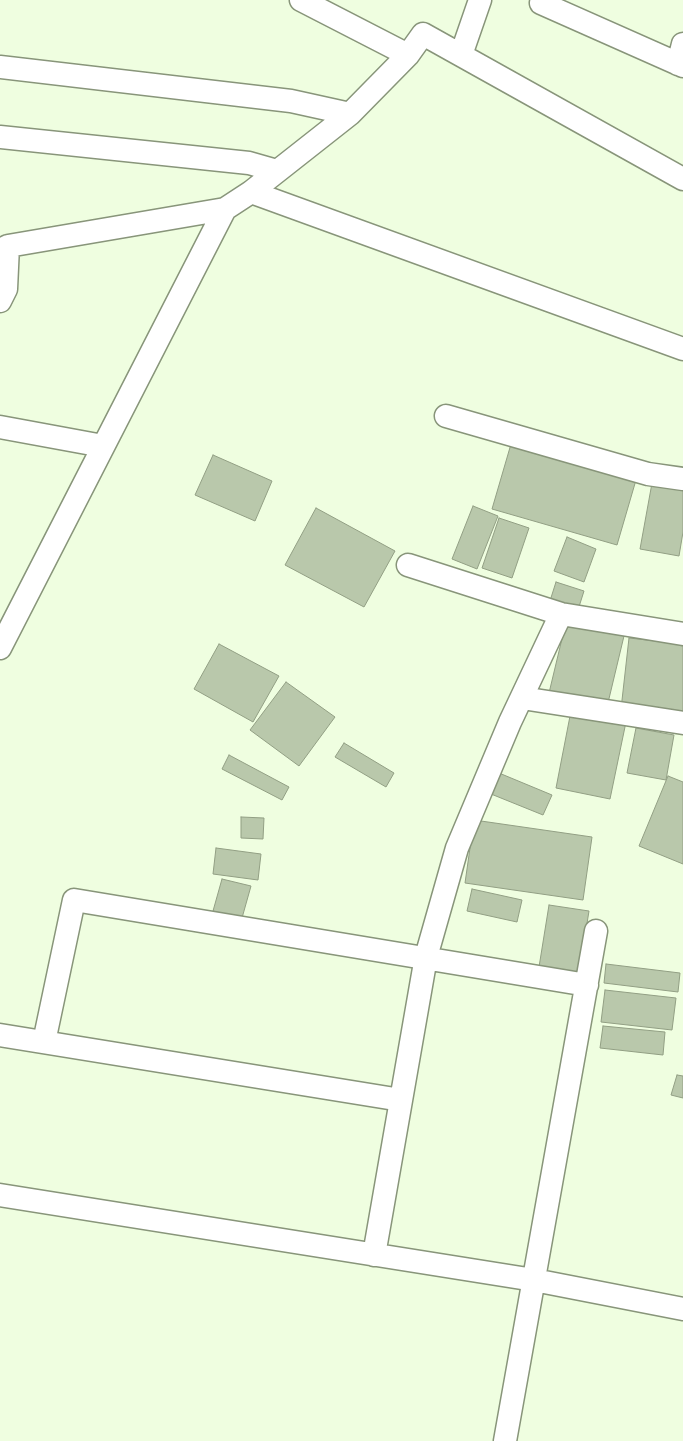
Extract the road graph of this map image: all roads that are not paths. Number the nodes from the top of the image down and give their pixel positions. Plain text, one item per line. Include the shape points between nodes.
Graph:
1 (301, 0) edge
2 (480, 0) edge
3 (541, 3) dead end
4 (408, 55) junction
5 (460, 55) junction
6 (681, 58) edge
7 (0, 67) edge
8 (350, 114) junction
9 (0, 137) edge
10 (277, 171) junction
11 (683, 179) edge
12 (251, 192) junction
13 (225, 209) junction
14 (4, 248) edge
15 (0, 301) edge
16 (683, 349) edge
17 (446, 416) dead end
18 (0, 427) edge
19 (103, 446) junction
20 (683, 479) edge
21 (408, 566) dead end
22 (561, 614) junction
23 (683, 634) edge
24 (0, 648) edge
25 (522, 698) junction
26 (683, 724) edge
27 (596, 931) dead end
28 (426, 957) junction
29 (587, 985) junction
30 (0, 1035) edge
31 (44, 1042) junction
32 (401, 1100) junction
33 (0, 1195) edge
34 (374, 1254) junction
35 (534, 1280) junction
36 (683, 1309) edge
37 (505, 1441) edge

1 - 4 street
2 - 5 street
3 - 6 street
4 - 5 street via 423,34
4 - 8 street
5 - 11 street
7 - 8 street via 291,101
8 - 10 street
9 - 10 street via 249,164
10 - 12 street
12 - 13 street
12 - 16 street
13 - 14 street
13 - 19 street
14 - 15 street via 6,289
17 - 20 street via 648,474
18 - 19 street
19 - 24 street
21 - 22 street
22 - 23 street
22 - 25 street
25 - 26 street
25 - 28 street via 456,848
27 - 29 street
28 - 29 street
28 - 31 street via 74,900
28 - 32 street
29 - 35 street
30 - 31 street
31 - 32 street
32 - 34 street
33 - 34 street
34 - 35 street
35 - 36 street
35 - 37 street

